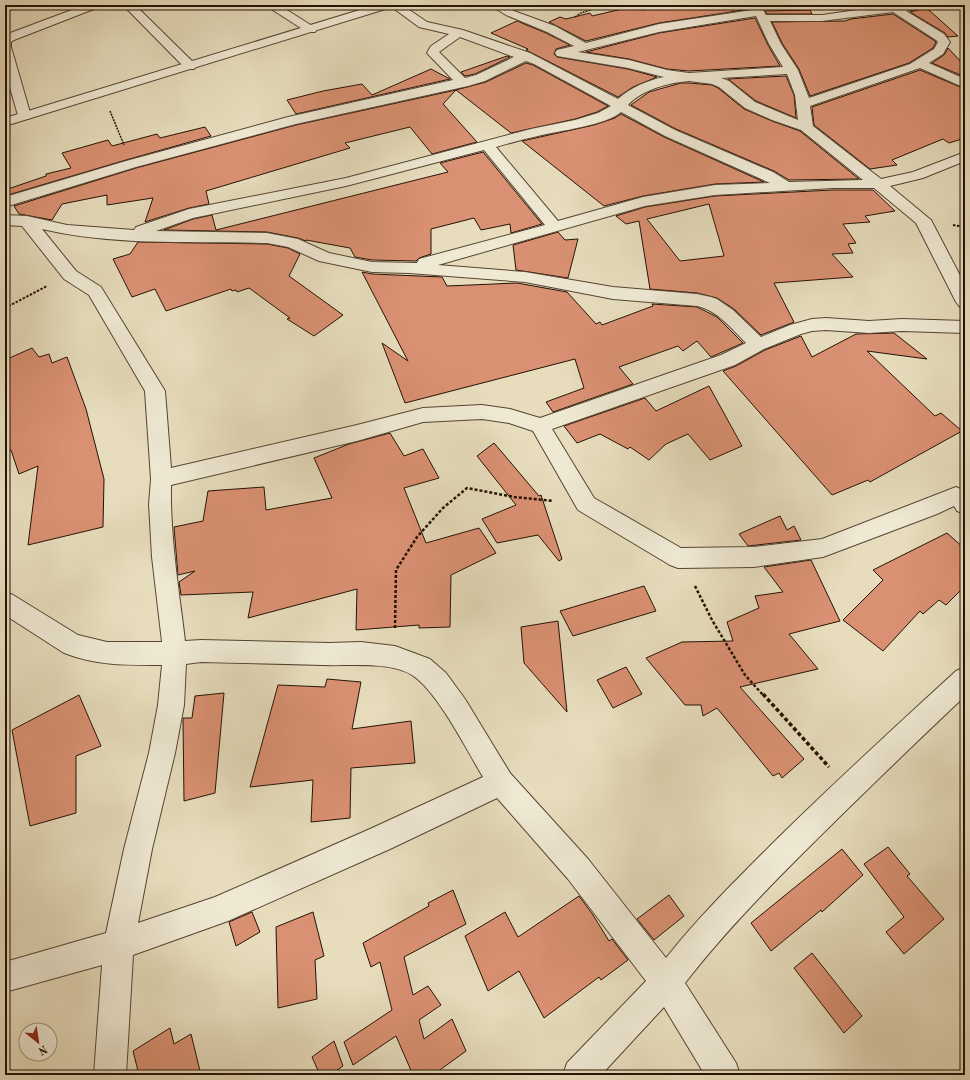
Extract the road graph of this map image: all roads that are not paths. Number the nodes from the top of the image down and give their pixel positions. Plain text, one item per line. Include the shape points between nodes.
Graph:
1 (95, 5) edge
2 (132, 5) edge
3 (271, 5) edge
4 (388, 5) edge
5 (395, 5) edge
6 (496, 5) edge
7 (922, 5) edge
8 (894, 8) junction
9 (363, 9) edge
10 (759, 12) edge
11 (311, 29) junction
12 (459, 33) junction
13 (585, 46) junction
14 (561, 53) junction
15 (532, 58) junction
16 (919, 63) junction
17 (190, 66) junction
18 (792, 70) junction
19 (686, 77) junction
20 (463, 83) junction
21 (965, 84) edge
22 (804, 104) junction
23 (621, 106) junction
24 (24, 116) junction
25 (5, 122) edge
26 (806, 127) junction
27 (487, 144) junction
28 (965, 156) edge
29 (880, 184) junction
30 (786, 186) junction
31 (5, 202) edge
32 (16, 220) edge
33 (554, 226) junction
34 (128, 235) junction
35 (409, 268) junction
36 (965, 302) edge
37 (965, 327) edge
38 (758, 345) junction
39 (540, 426) junction
40 (161, 479) junction
41 (965, 505) edge
42 (5, 602) edge
43 (175, 654) junction
44 (965, 679) edge
45 (501, 782) junction
46 (119, 945) junction
47 (5, 977) edge
48 (666, 982) junction
49 (110, 1075) edge
50 (579, 1075) edge
51 (724, 1075) edge

1 - 24 street via 5,41
2 - 17 street
3 - 11 street
4 - 9 street
5 - 12 street via 423,25
6 - 13 street
7 - 8 street
8 - 10 street via 822,18
8 - 16 street via 944,42 939,51
9 - 11 street
10 - 13 street via 659,28
10 - 18 street
11 - 17 street
12 - 15 street
12 - 20 street via 433,53
13 - 14 street
14 - 15 street
14 - 19 street via 629,64
15 - 20 street
15 - 23 street
16 - 21 street
16 - 22 street
17 - 24 street
18 - 19 street
18 - 22 street
19 - 23 street via 645,87 630,95
19 - 26 street via 719,82 750,105
20 - 31 street via 293,120 131,164
22 - 26 street
23 - 27 street via 603,116 577,124
23 - 30 street via 670,133 768,175
24 - 25 street
26 - 29 street
27 - 33 street
27 - 34 street via 346,182 189,214
28 - 29 street via 918,175
29 - 30 street
29 - 36 street via 923,220
30 - 33 street via 715,190 683,195 643,202
32 - 34 street via 67,230
32 - 40 street via 70,275 95,291 155,391
33 - 35 street
34 - 35 street via 267,238 292,243 325,257 348,263 372,267
35 - 38 street via 525,277 612,293 712,303
37 - 38 street via 812,325
38 - 39 street via 721,363
39 - 40 street via 510,416 482,412 423,415
39 - 41 street via 586,504 678,558 754,556 823,548 929,508 951,497 960,498
40 - 43 street via 163,557
42 - 43 street via 73,645 106,653
43 - 45 street via 201,651 361,653 406,660 421,667 437,682
43 - 46 street via 170,712
44 - 48 street via 848,788 754,882 697,943
45 - 46 street via 218,911
45 - 48 street via 578,869
46 - 47 street
46 - 49 street
48 - 50 street
48 - 51 street

